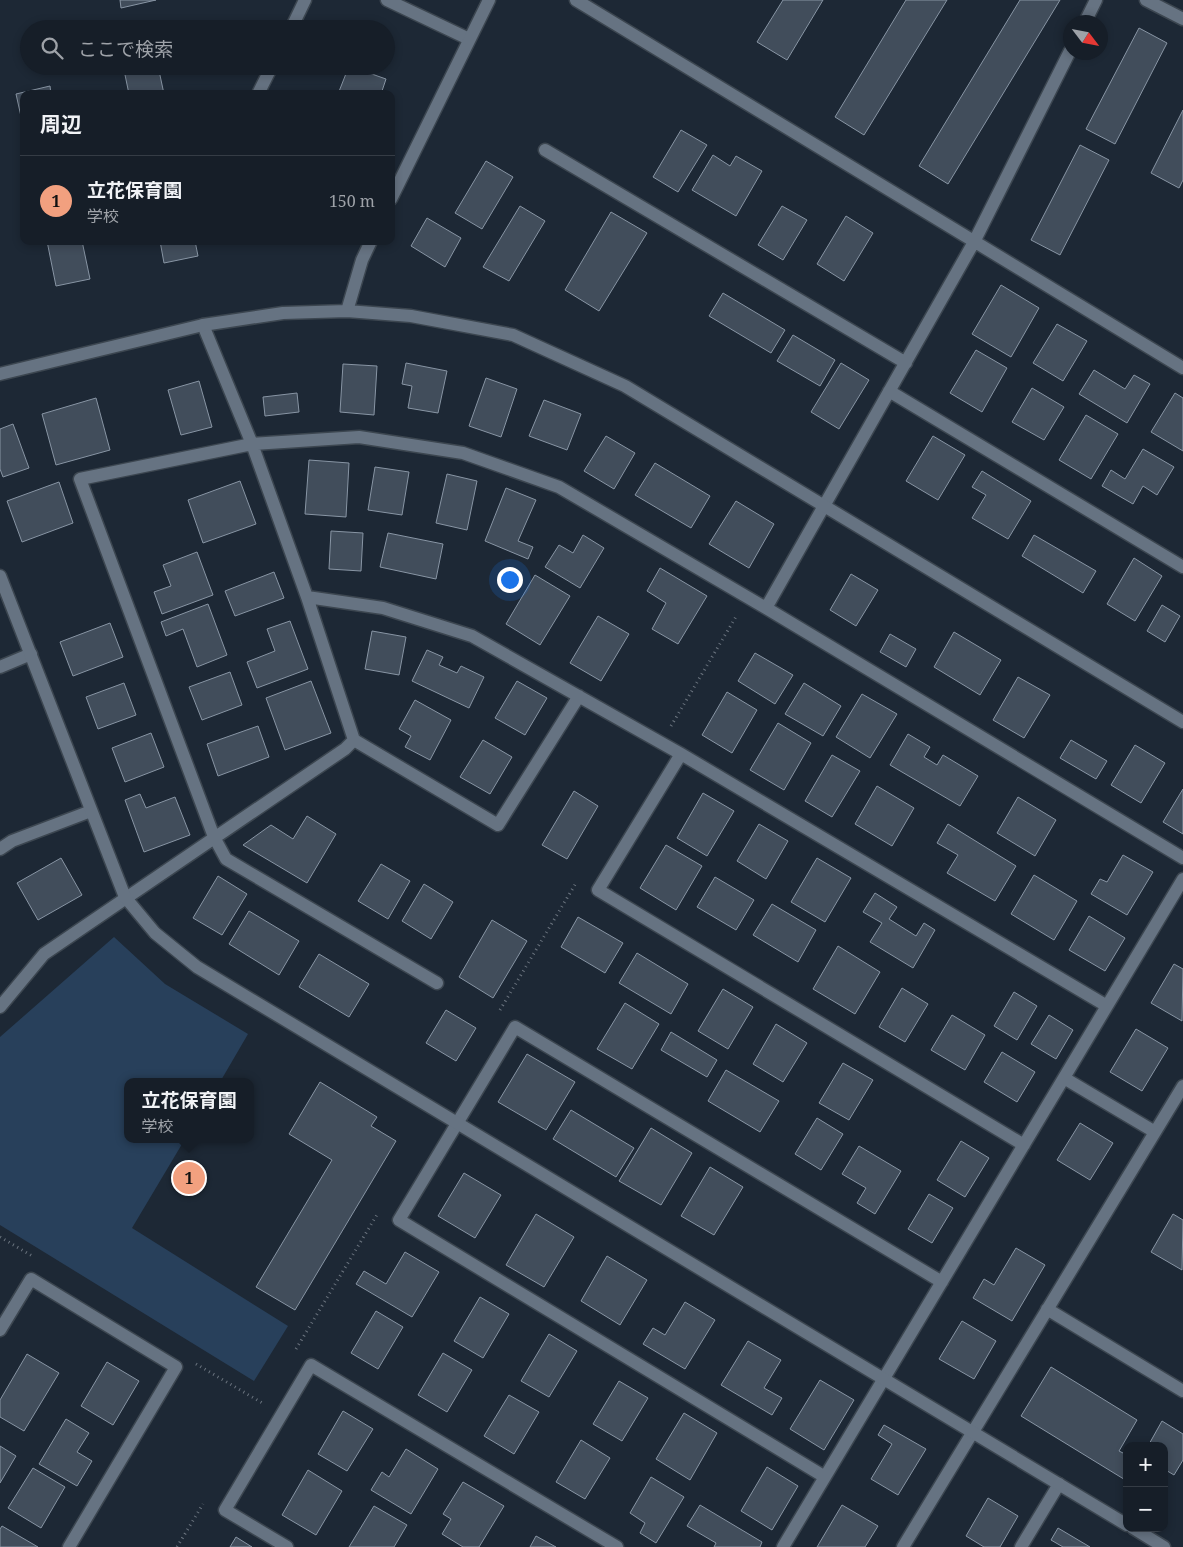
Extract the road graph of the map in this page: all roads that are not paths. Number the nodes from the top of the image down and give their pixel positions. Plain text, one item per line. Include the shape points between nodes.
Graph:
1 (305, 0) edge
2 (387, 0) edge
3 (489, 0) edge
4 (576, 0) edge
5 (1096, 0) edge
6 (1146, 0) edge
7 (1088, 15) edge
8 (1183, 19) edge
9 (295, 20) edge
10 (469, 38) junction
11 (1065, 60) edge
12 (268, 75) edge
13 (260, 90) edge
14 (545, 150) dead end
15 (395, 191) edge
16 (974, 242) junction
17 (369, 245) edge
18 (346, 311) junction
19 (203, 325) junction
20 (906, 363) junction
21 (1183, 368) edge
22 (0, 374) edge
23 (890, 390) junction
24 (252, 444) junction
25 (824, 506) junction
26 (1183, 567) edge
27 (0, 576) edge
28 (307, 597) junction
29 (766, 608) junction
30 (30, 654) junction
31 (0, 667) edge
32 (579, 696) junction
33 (1183, 722) edge
34 (354, 740) junction
35 (680, 754) junction
36 (92, 811) junction
37 (214, 837) junction
38 (0, 849) edge
39 (1183, 858) edge
40 (1183, 879) edge
41 (125, 897) junction
42 (436, 983) dead end
43 (1107, 1006) junction
44 (0, 1007) edge
45 (1064, 1078) junction
46 (1183, 1086) edge
47 (457, 1124) junction
48 (1154, 1132) junction
49 (1024, 1145) junction
50 (942, 1282) junction
51 (1047, 1309) junction
52 (0, 1330) edge
53 (884, 1379) junction
54 (1183, 1391) edge
55 (972, 1432) junction
56 (826, 1477) junction
57 (1059, 1484) junction
58 (1123, 1523) edge
59 (1140, 1532) edge
60 (70, 1547) edge
61 (287, 1547) edge
62 (617, 1547) edge
63 (783, 1547) edge
64 (903, 1547) edge
65 (1021, 1547) edge
66 (1164, 1547) edge

1 - 9 street
2 - 10 street
3 - 10 street
4 - 16 street
5 - 7 street
6 - 8 street
10 - 15 street
11 - 16 street
12 - 13 street
14 - 20 street
16 - 20 street
16 - 21 street
17 - 18 street
18 - 19 street via 283,313
18 - 25 street via 410,316 513,335 626,386
19 - 22 street
19 - 24 street
20 - 23 street
23 - 25 street
23 - 26 street
24 - 28 street
24 - 29 street via 359,437 463,453 558,487
24 - 37 street via 80,479
25 - 29 street
25 - 33 street
27 - 30 street
28 - 32 street via 383,608 472,636
28 - 34 street
29 - 39 street
30 - 31 street
30 - 36 street
32 - 34 street via 498,825
32 - 35 street
34 - 37 street
35 - 43 street
35 - 49 street via 598,890
36 - 38 street via 12,841
36 - 41 street
37 - 41 street
37 - 42 street via 226,859
40 - 43 street
41 - 44 street via 44,954
41 - 47 street via 155,933 197,967
43 - 45 street
45 - 48 street
45 - 49 street
46 - 48 street
47 - 50 street via 516,1027
47 - 53 street
47 - 56 street via 399,1220
48 - 51 street
49 - 50 street
50 - 53 street
51 - 54 street
51 - 55 street
52 - 60 street via 31,1279 176,1367
53 - 55 street
53 - 56 street
55 - 57 street
55 - 64 street
56 - 63 street
57 - 58 street
57 - 65 street
59 - 66 street
61 - 62 street via 225,1510 312,1365

